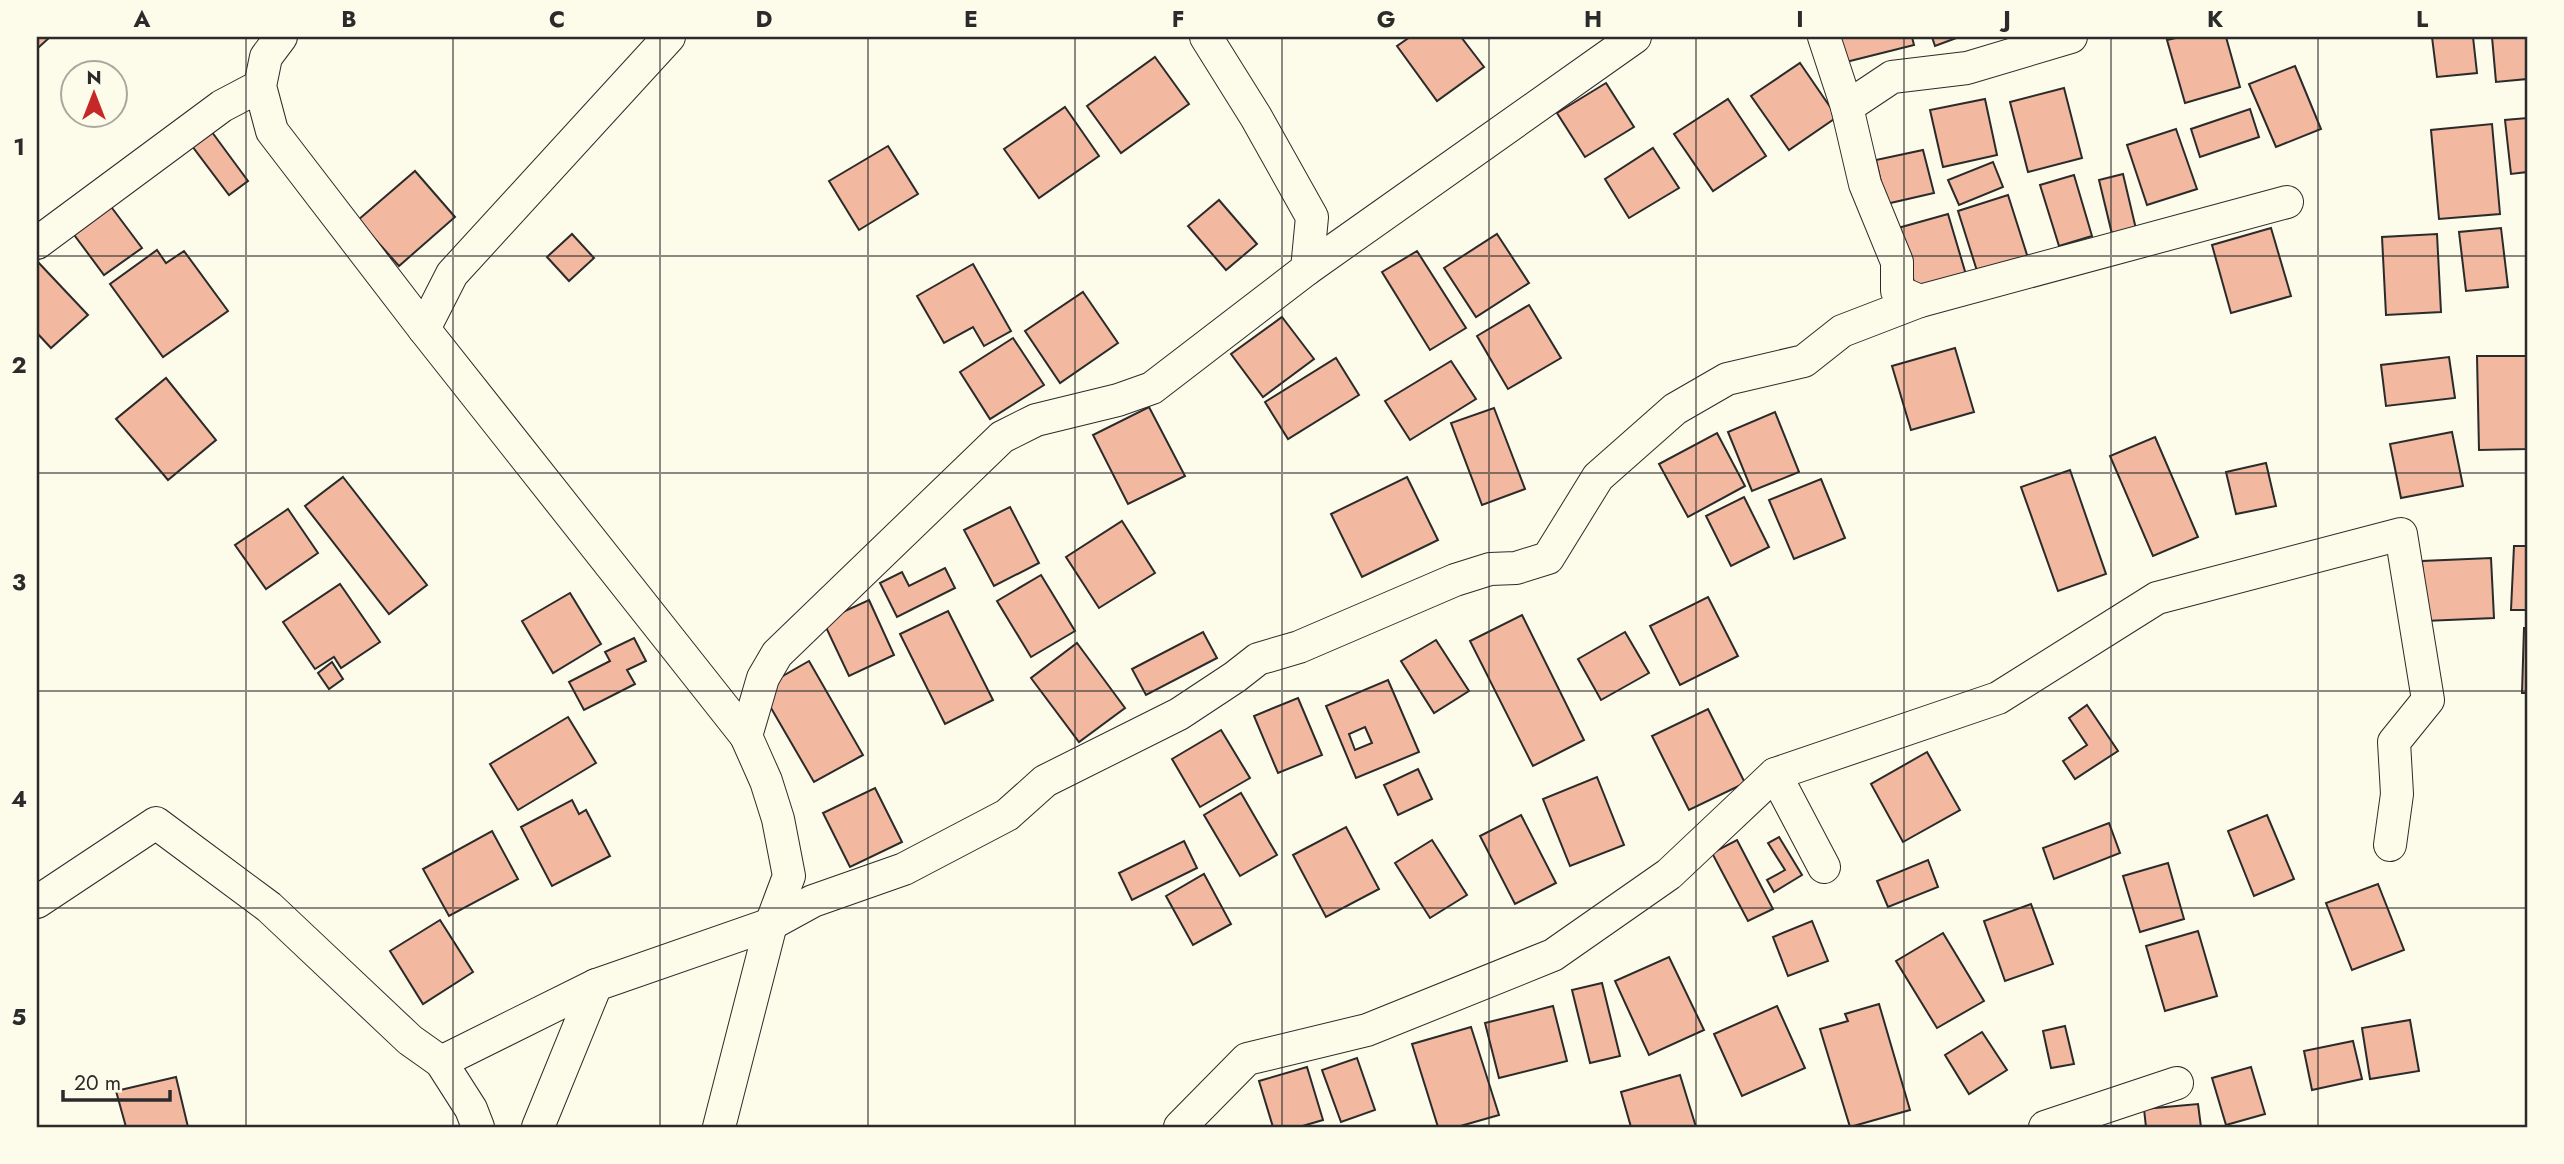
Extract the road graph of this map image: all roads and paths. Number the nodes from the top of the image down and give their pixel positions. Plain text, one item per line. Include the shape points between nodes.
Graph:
1 (281, 37) edge
2 (669, 37) edge
3 (1206, 37) edge
4 (1635, 37) edge
5 (1824, 37) edge
6 (2071, 37) edge
7 (260, 86) junction
8 (1847, 107) junction
9 (2287, 202) dead end
10 (37, 243) edge
11 (1307, 269) junction
12 (452, 274) junction
13 (393, 286) junction
14 (1920, 301) junction
15 (424, 329) junction
16 (746, 736) junction
17 (1775, 774) junction
18 (2390, 845) dead end
19 (1824, 867) dead end
20 (789, 876) junction
21 (813, 901) junction
22 (37, 902) edge
23 (771, 924) junction
24 (596, 985) junction
25 (441, 1062) junction
26 (2177, 1083) dead end
27 (478, 1127) edge
28 (538, 1127) edge
29 (719, 1127) edge
30 (1180, 1127) edge
31 (2045, 1127) edge

1 - 7 street via 266,57
2 - 12 street
3 - 11 street via 1312,217
4 - 11 street
5 - 8 street
6 - 8 street via 1967,68 1892,77
7 - 10 street via 222,106
7 - 13 street via 272,131
8 - 14 street via 1865,184 1897,262 1897,291
9 - 14 street
11 - 16 street via 1152,388 1037,420 1002,437 777,654 763,678
12 - 13 street
12 - 15 street
13 - 15 street
14 - 21 street via 1842,331 1804,360 1727,379 1675,409 1598,477 1548,558 1455,580 1299,647 1258,659 1179,714 1045,781 1007,815 904,869
15 - 16 street
16 - 20 street via 778,819
17 - 18 street via 1998,698 2157,598 2401,534 2428,700 2394,742 2397,794
17 - 19 street
17 - 30 street via 1669,874 1553,955 1367,1030 1247,1059
20 - 21 street
20 - 23 street
21 - 23 street
22 - 25 street via 156,823 269,907 410,1040
23 - 24 street
23 - 29 street
24 - 25 street
24 - 28 street
25 - 27 street
26 - 31 street

